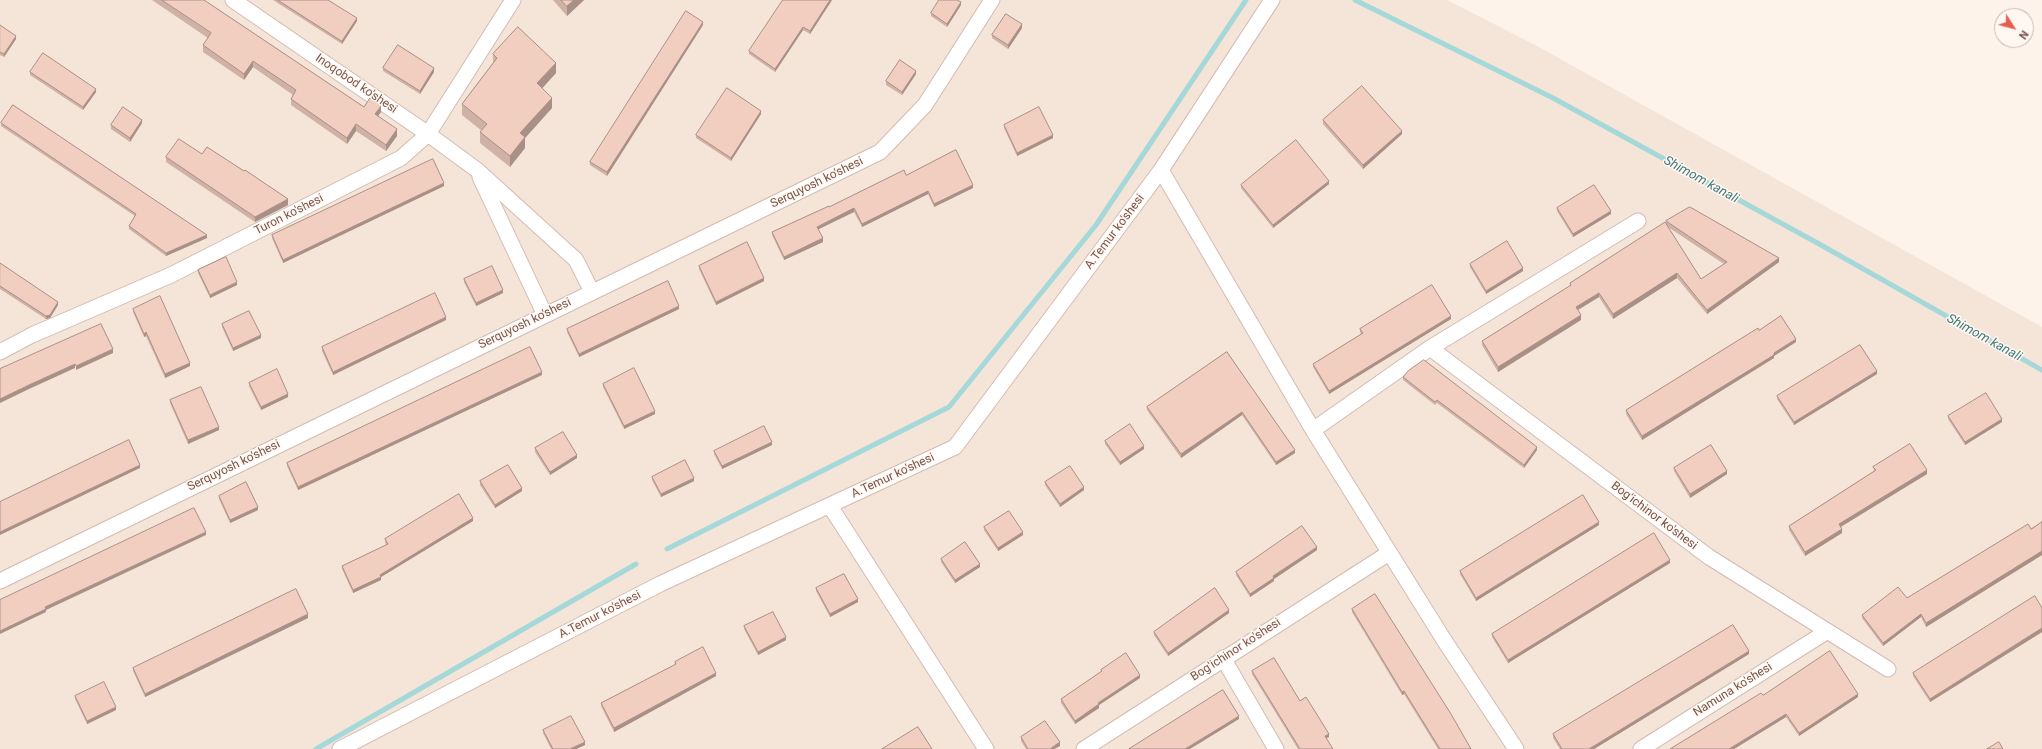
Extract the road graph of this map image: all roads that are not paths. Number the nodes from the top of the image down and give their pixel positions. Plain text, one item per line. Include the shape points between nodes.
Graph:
1 (233, 0) edge
2 (513, 0) edge
3 (992, 0) edge
4 (1272, 0) edge
5 (428, 134) junction
6 (477, 170) junction
7 (1161, 170) junction
8 (1638, 221) dead end
9 (592, 292) junction
10 (545, 315) junction
11 (1430, 348) junction
12 (0, 352) edge
13 (1313, 430) junction
14 (830, 506) junction
15 (1389, 552) junction
16 (0, 581) edge
17 (1826, 632) junction
18 (1223, 658) junction
19 (1888, 670) dead end
20 (340, 749) edge
21 (986, 749) edge
22 (1084, 749) edge
23 (1276, 749) edge
24 (1516, 749) edge
25 (1641, 749) edge

1 - 5 street, Inoqobod ko'shesi
2 - 5 street, Turon ko'shesi
3 - 9 street, Serquyosh ko'shesi via 925,105 880,152
4 - 7 street, A.Temur ko'shesi
5 - 6 street, Inoqobod ko'shesi
5 - 12 street, Turon ko'shesi via 400,158 237,242 171,275 32,335
6 - 9 street, Inoqobod ko'shesi via 576,260
6 - 10 street
7 - 13 street
7 - 14 street, A.Temur ko'shesi via 955,447
8 - 11 street
9 - 10 street, Serquyosh ko'shesi
10 - 16 street, Serquyosh ko'shesi
11 - 13 street
11 - 17 street, Bog'ichinor ko'shesi via 1709,557
13 - 15 street
14 - 20 street, A.Temur ko'shesi via 660,584
14 - 21 street
15 - 18 street, Bog'ichinor ko'shesi
15 - 24 street
17 - 19 street, Bog'ichinor ko'shesi
17 - 25 street, Namuna ko'shesi
18 - 22 street, Bog'ichinor ko'shesi
18 - 23 street

